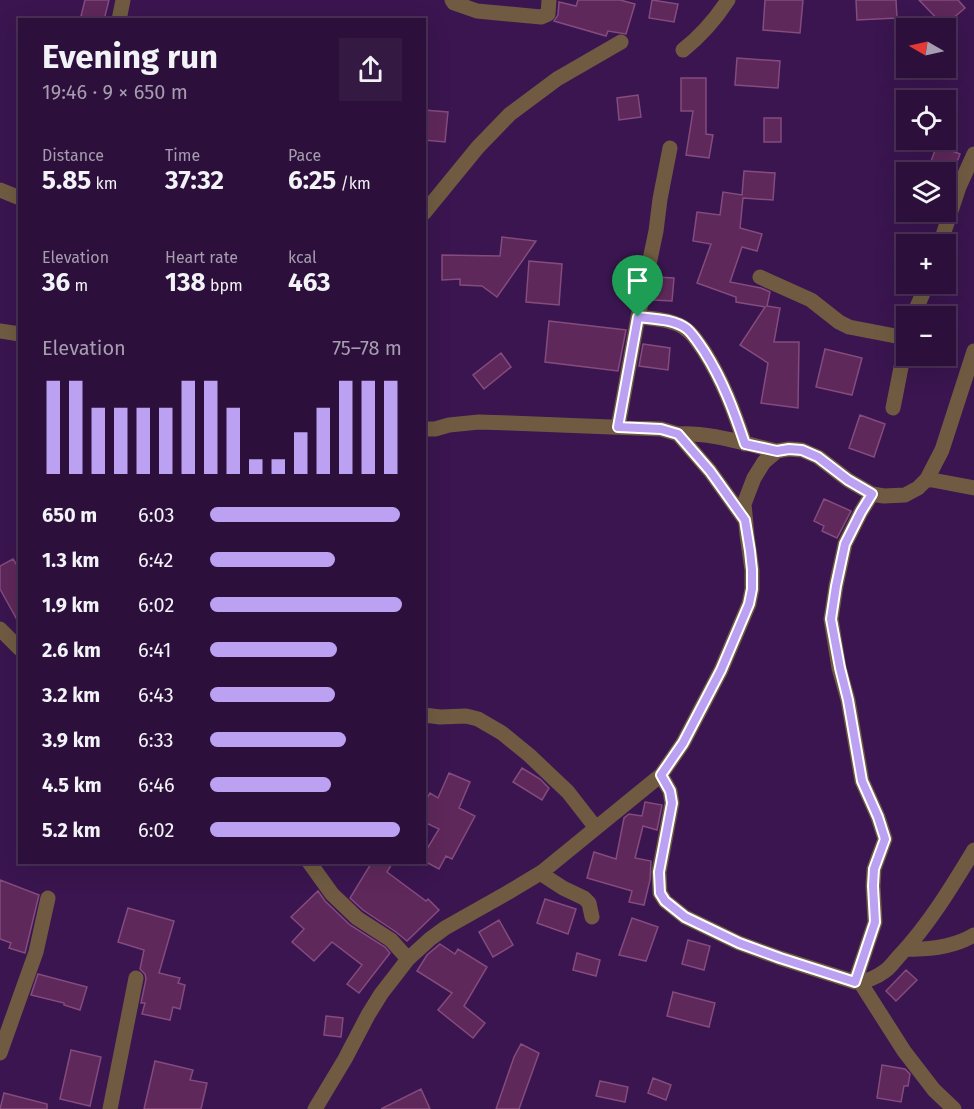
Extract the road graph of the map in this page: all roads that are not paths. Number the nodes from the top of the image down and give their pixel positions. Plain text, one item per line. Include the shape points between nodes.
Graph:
1 (123, 0) edge
2 (452, 0) edge
3 (549, 0) edge
4 (728, 0) edge
5 (119, 18) edge
6 (621, 42) dead end
7 (683, 50) dead end
8 (670, 148) dead end
9 (974, 154) edge
10 (0, 190) edge
11 (18, 197) edge
12 (426, 211) edge
13 (943, 234) edge
14 (760, 277) dead end
15 (638, 317) junction
16 (0, 331) edge
17 (18, 334) edge
18 (896, 338) edge
19 (974, 351) edge
20 (901, 366) edge
21 (893, 408) dead end
22 (618, 427) junction
23 (426, 429) edge
24 (678, 434) junction
25 (745, 444) junction
26 (777, 451) junction
27 (927, 479) junction
28 (974, 488) edge
29 (872, 494) junction
30 (745, 520) junction
31 (0, 629) edge
32 (18, 647) edge
33 (426, 715) edge
34 (661, 775) junction
35 (596, 828) junction
36 (974, 850) edge
37 (310, 864) edge
38 (540, 873) junction
39 (48, 898) dead end
40 (592, 917) dead end
41 (974, 935) edge
42 (906, 949) junction
43 (408, 959) junction
44 (136, 978) dead end
45 (857, 982) junction
46 (0, 1053) edge
47 (110, 1109) edge
48 (315, 1109) edge
49 (954, 1109) edge

1 - 5 street
2 - 3 street via 477,11 541,17 548,14
4 - 7 street via 700,37
6 - 12 street via 557,79 510,114
8 - 15 street
9 - 13 street
10 - 11 street
14 - 18 street via 811,300 849,327
15 - 22 street
15 - 25 street via 672,322 687,329 698,342 730,400
16 - 17 street
19 - 27 street via 942,450
20 - 21 street
22 - 23 street via 479,422
22 - 24 street
24 - 25 street via 709,435
24 - 30 street
25 - 26 street
26 - 29 street via 802,450 818,457
26 - 30 street via 754,478 744,504
27 - 28 street
27 - 29 street via 905,495
29 - 45 street via 845,544 831,619 862,781 885,839 874,869 875,922
30 - 34 street via 752,570 749,604 721,670 683,743
31 - 32 street
33 - 35 street via 466,716 502,733 568,792
34 - 35 street
34 - 45 street via 672,803 659,872 660,893 665,901 685,917 739,943
35 - 38 street
36 - 42 street
37 - 43 street via 332,894
38 - 40 street via 584,898
38 - 43 street via 445,928
39 - 46 street via 36,952
41 - 42 street via 951,945
42 - 45 street via 885,971
43 - 48 street via 381,994
44 - 47 street
45 - 49 street via 904,1051

